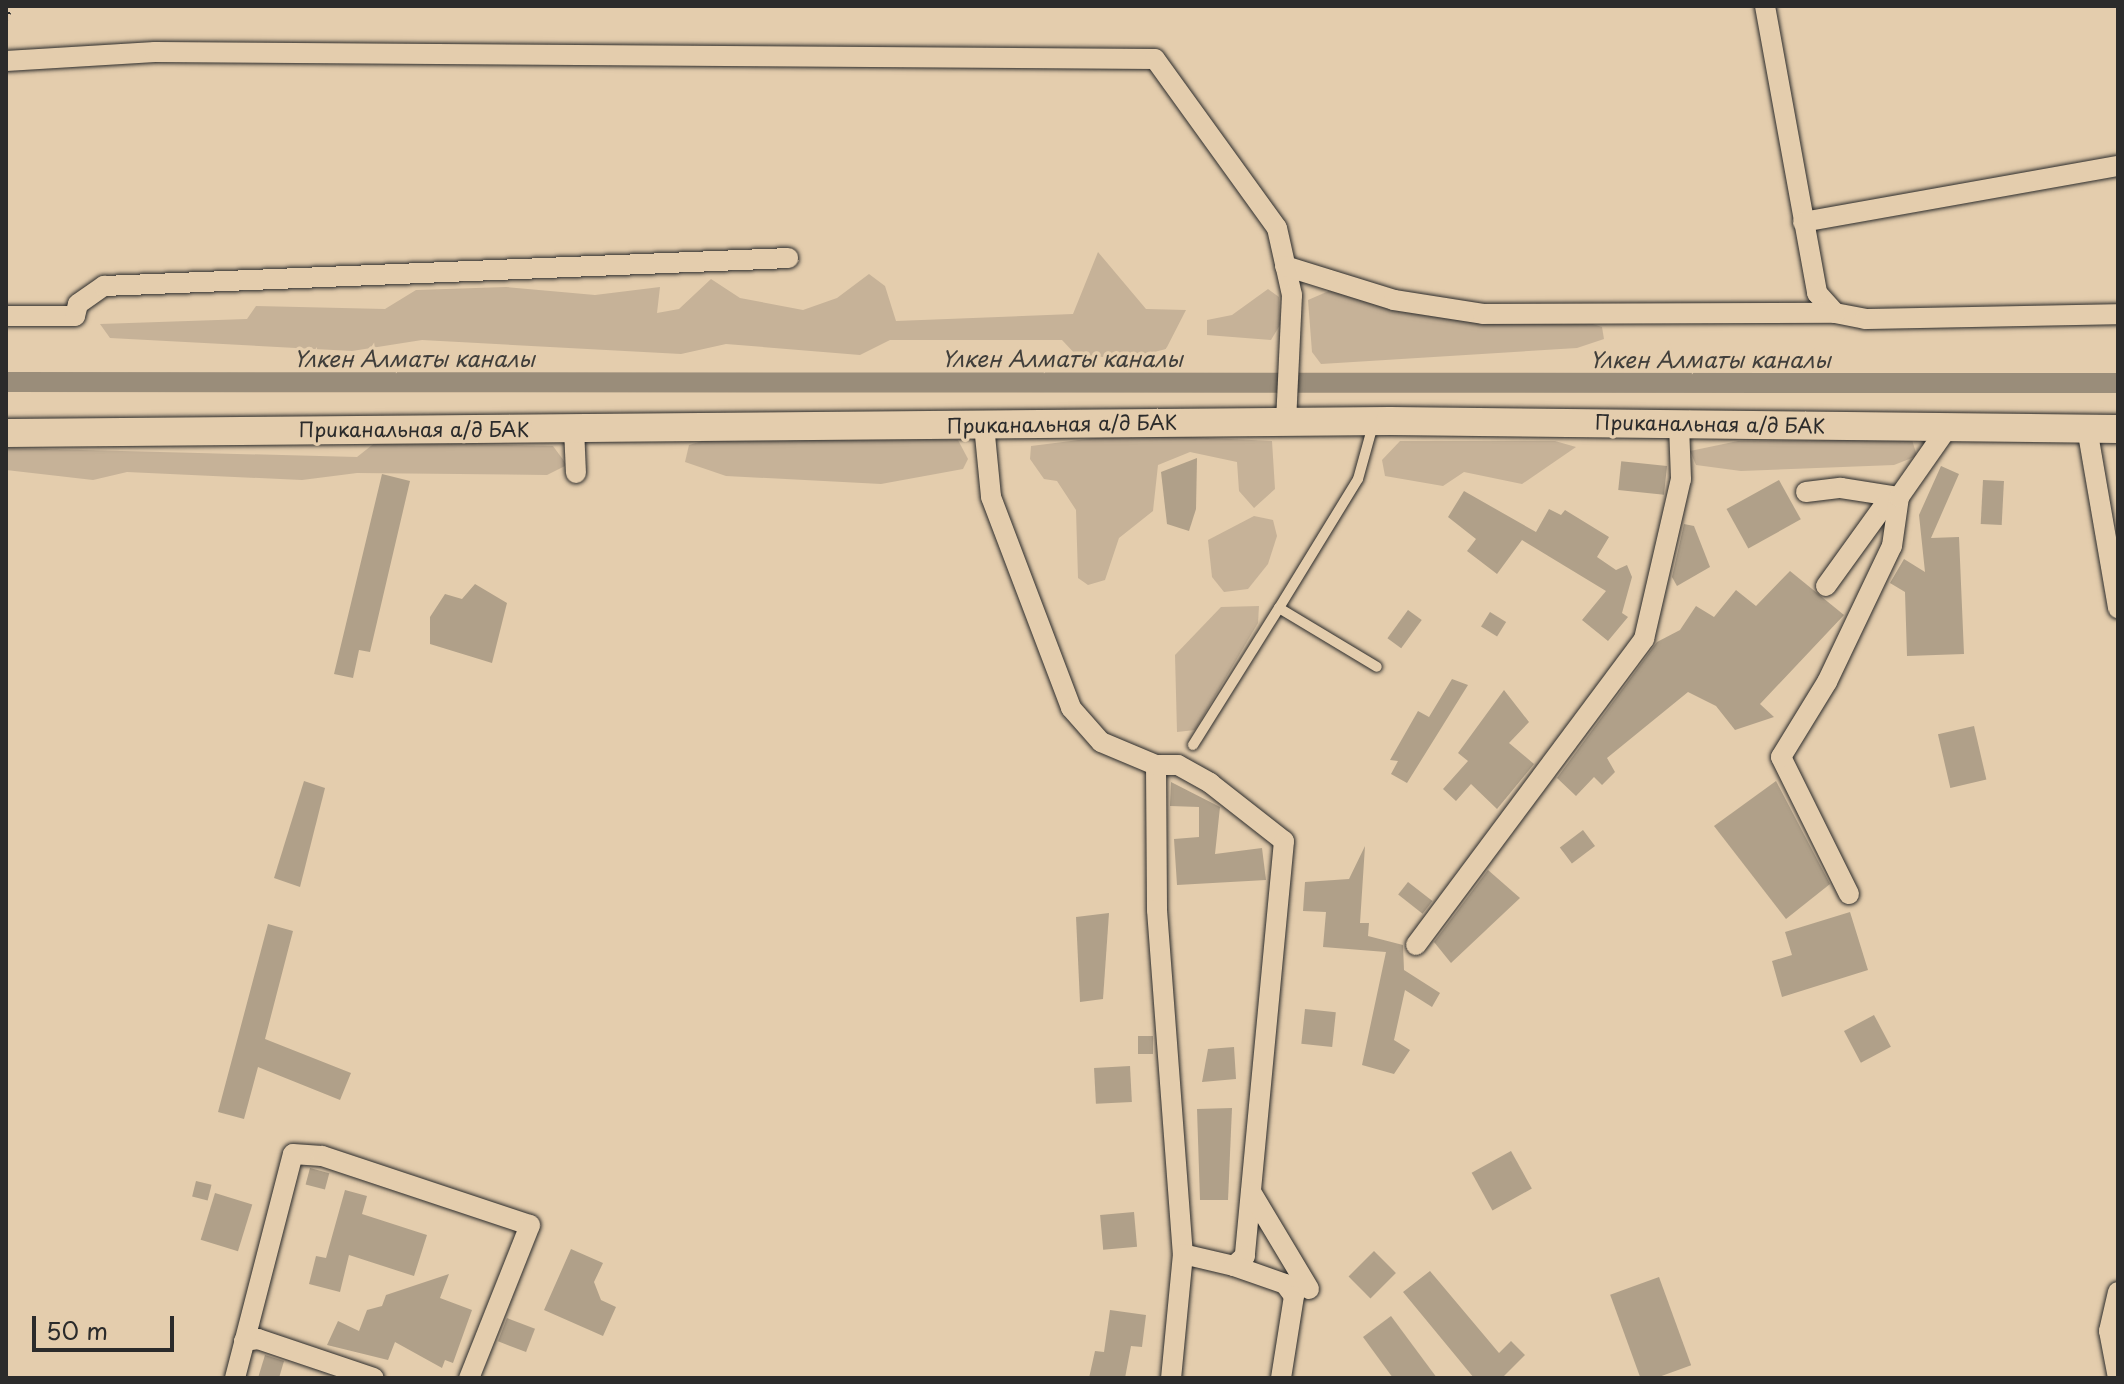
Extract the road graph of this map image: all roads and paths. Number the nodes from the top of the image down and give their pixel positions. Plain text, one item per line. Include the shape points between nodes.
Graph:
1 (12, 6) edge
2 (1765, 6) edge
3 (6, 21) edge
4 (6, 61) edge
5 (2118, 166) edge
6 (1803, 222) junction
7 (788, 258) dead end
8 (1285, 266) junction
9 (1835, 313) junction
10 (2118, 314) edge
11 (6, 316) edge
12 (1286, 421) junction
13 (1374, 421) junction
14 (1679, 424) junction
15 (984, 425) junction
16 (1948, 427) junction
17 (574, 428) junction
18 (2087, 428) junction
19 (2118, 429) edge
20 (6, 433) edge
21 (576, 473) dead end
22 (1806, 492) dead end
23 (1899, 497) junction
24 (1826, 586) dead end
25 (1279, 608) junction
26 (2118, 608) edge
27 (1377, 667) dead end
28 (1193, 745) dead end
29 (1156, 765) junction
30 (1849, 894) dead end
31 (1416, 945) dead end
32 (1251, 1192) junction
33 (1183, 1254) junction
34 (1234, 1266) junction
35 (1309, 1289) dead end
36 (2118, 1292) edge
37 (244, 1341) junction
38 (235, 1378) edge
39 (374, 1378) edge
40 (469, 1378) edge
41 (1171, 1378) edge
42 (1281, 1378) edge
43 (2118, 1378) edge

1 - 3 path
2 - 6 street
4 - 8 street via 155,52 1155,59 1277,228
5 - 6 street
6 - 9 street via 1817,293
7 - 11 street via 104,286 78,304 75,316
8 - 9 street via 1394,300 1483,314
8 - 12 street via 1290,341
9 - 10 street via 1865,319
12 - 13 main road, Приканальная а/д БАК
12 - 15 main road, Приканальная а/д БАК
13 - 14 main road, Приканальная а/д БАК
13 - 25 lane via 1358,479
14 - 16 main road, Приканальная а/д БАК
14 - 31 street via 1681,479 1644,639
15 - 17 main road, Приканальная а/д БАК
15 - 29 street via 991,497 1071,708 1101,742
16 - 18 main road, Приканальная а/д БАК
16 - 23 street
17 - 20 main road, Приканальная а/д БАК
17 - 21 street
18 - 19 main road, Приканальная а/д БАК
18 - 26 street
22 - 23 street via 1841,488
23 - 24 street via 1883,507
23 - 30 street via 1892,546 1827,682 1781,757
25 - 27 lane
25 - 28 lane
29 - 32 street via 1178,765 1210,783 1284,841
29 - 33 street via 1157,910
32 - 34 street via 1245,1256
32 - 35 street
33 - 34 street
33 - 41 street
34 - 42 street via 1285,1284 1294,1296
36 - 43 street via 2109,1331
37 - 38 street
37 - 39 street via 258,1339
37 - 40 street via 293,1154 322,1156 530,1225

